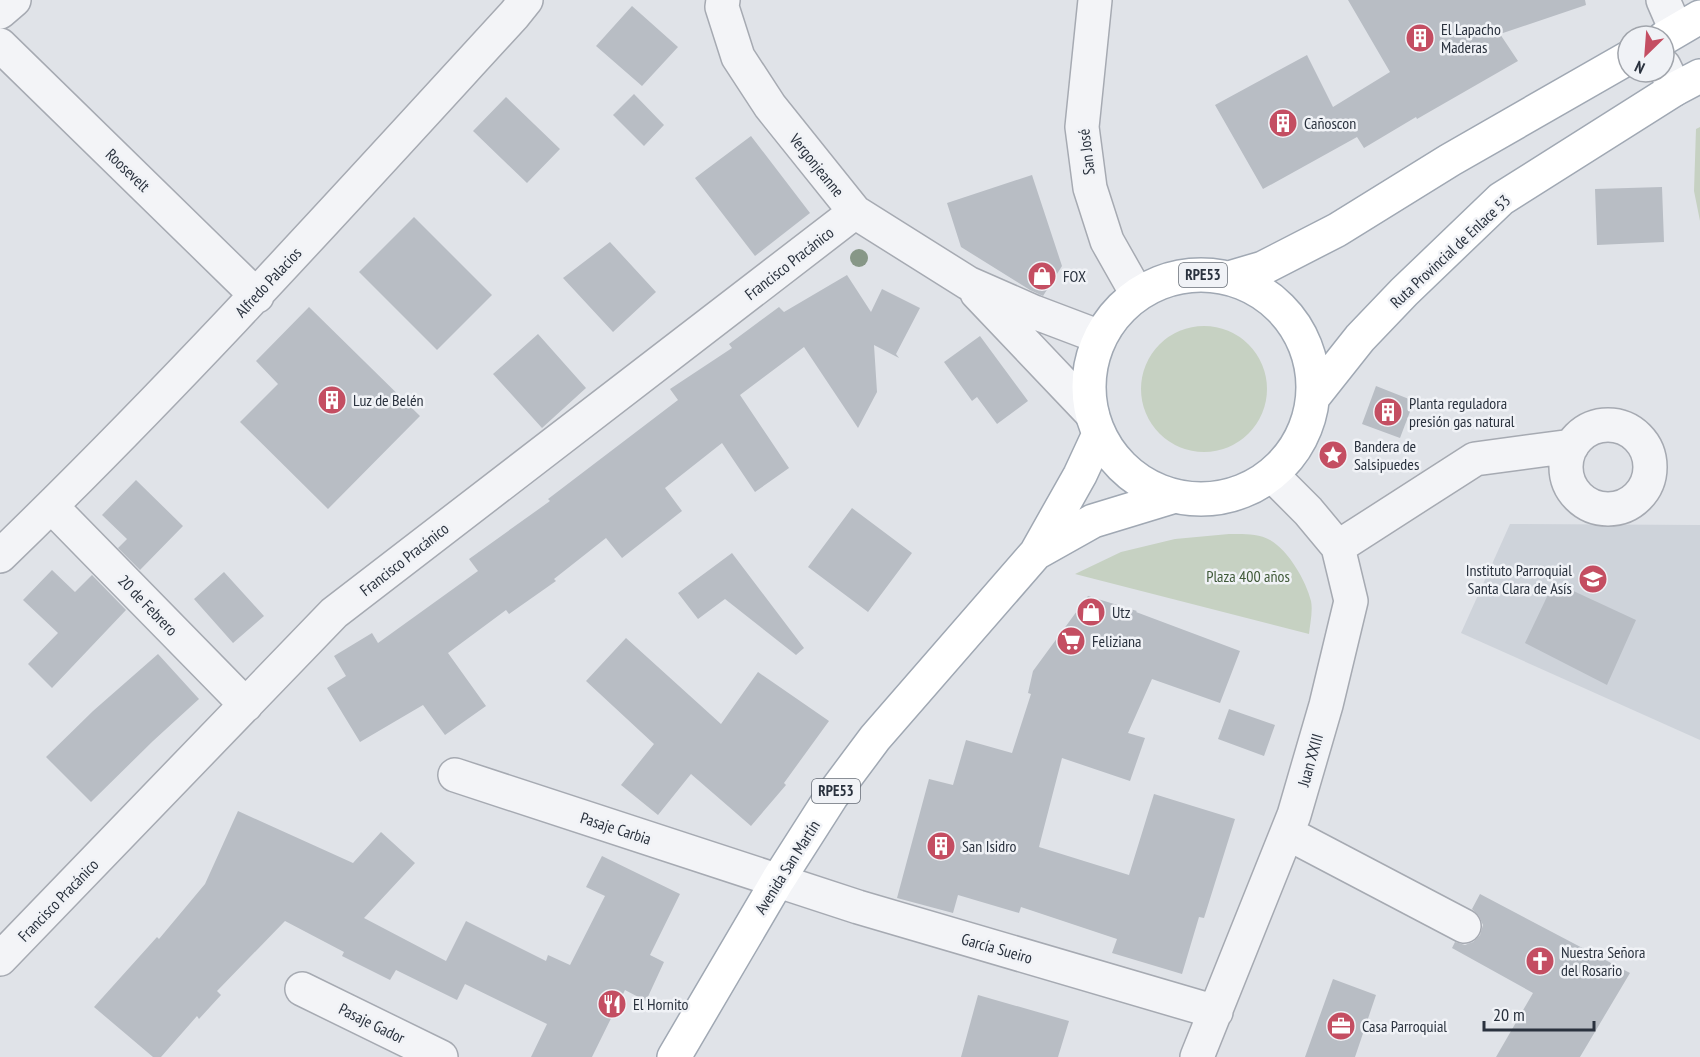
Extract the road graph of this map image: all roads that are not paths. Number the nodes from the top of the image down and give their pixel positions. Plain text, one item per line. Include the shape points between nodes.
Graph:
1 (14, 0) edge
2 (723, 0) edge
3 (1095, 0) edge
4 (1663, 0) edge
5 (512, 5) edge
6 (0, 12) edge
7 (1680, 28) edge
8 (0, 45) edge
9 (1616, 65) edge
10 (1680, 77) edge
11 (855, 212) junction
12 (1229, 278) junction
13 (968, 283) junction
14 (1137, 294) junction
15 (257, 296) junction
16 (1100, 337) junction
17 (1314, 396) junction
18 (1096, 424) junction
19 (1572, 446) dead end
20 (1272, 475) junction
21 (1174, 496) junction
22 (51, 506) junction
23 (1338, 547) junction
24 (1035, 553) junction
25 (0, 555) edge
26 (246, 705) junction
27 (455, 775) dead end
28 (1287, 833) junction
29 (778, 880) junction
30 (1464, 926) dead end
31 (0, 960) edge
32 (302, 988) dead end
33 (1216, 1012) junction
34 (441, 1057) edge
35 (674, 1057) edge
36 (1197, 1057) edge

1 - 6 street
2 - 11 street, Vergonjeanne via 738,57 770,106
3 - 14 street, San José via 1082,127 1090,188 1107,241
4 - 7 street
5 - 15 street, Alfredo Palacios
8 - 15 street, Roosevelt
9 - 12 main road, RPE53 via 1337,230 1263,268
10 - 17 main road, Ruta Provincial de Enlace 53 / RPE53 via 1501,199 1360,338
11 - 13 street, Vergonjeanne
11 - 26 street, Francisco Pracánico via 334,613
12 - 14 main road, RPE53 via 1187,276 1166,280
12 - 17 main road, RPE53 via 1258,290 1282,309 1301,335 1312,364
13 - 16 street, Vergonjeanne
13 - 18 street, Vergonjeanne
14 - 16 main road, RPE53 via 1116,313
15 - 22 street, Alfredo Palacios
16 - 18 main road, RPE53 via 1089,388
17 - 20 main road, RPE53 via 1301,440
18 - 21 main road, RPE53 via 1118,462 1144,483
18 - 24 main road, Avenida San Martín / RPE53 via 1080,475
19 - 23 street via 1475,459
20 - 21 main road, RPE53 via 1226,496
20 - 23 street, Juan XXIII
21 - 24 main road, Avenida San Martín / RPE53 via 1094,521
22 - 25 street, Alfredo Palacios
22 - 26 street, 20 de Febrero
23 - 28 street, Juan XXIII via 1351,601 1326,705
24 - 29 main road, Avenida San Martín / RPE53 via 875,738 831,797
26 - 31 street, Francisco Pracánico
27 - 29 street, Pasaje Carbia
28 - 30 street
28 - 33 street, Juan XXIII
29 - 33 street, García Sueiro
29 - 35 main road, Avenida San Martín / RPE53
32 - 34 street, Pasaje Gador
33 - 36 street, Juan XXIII

